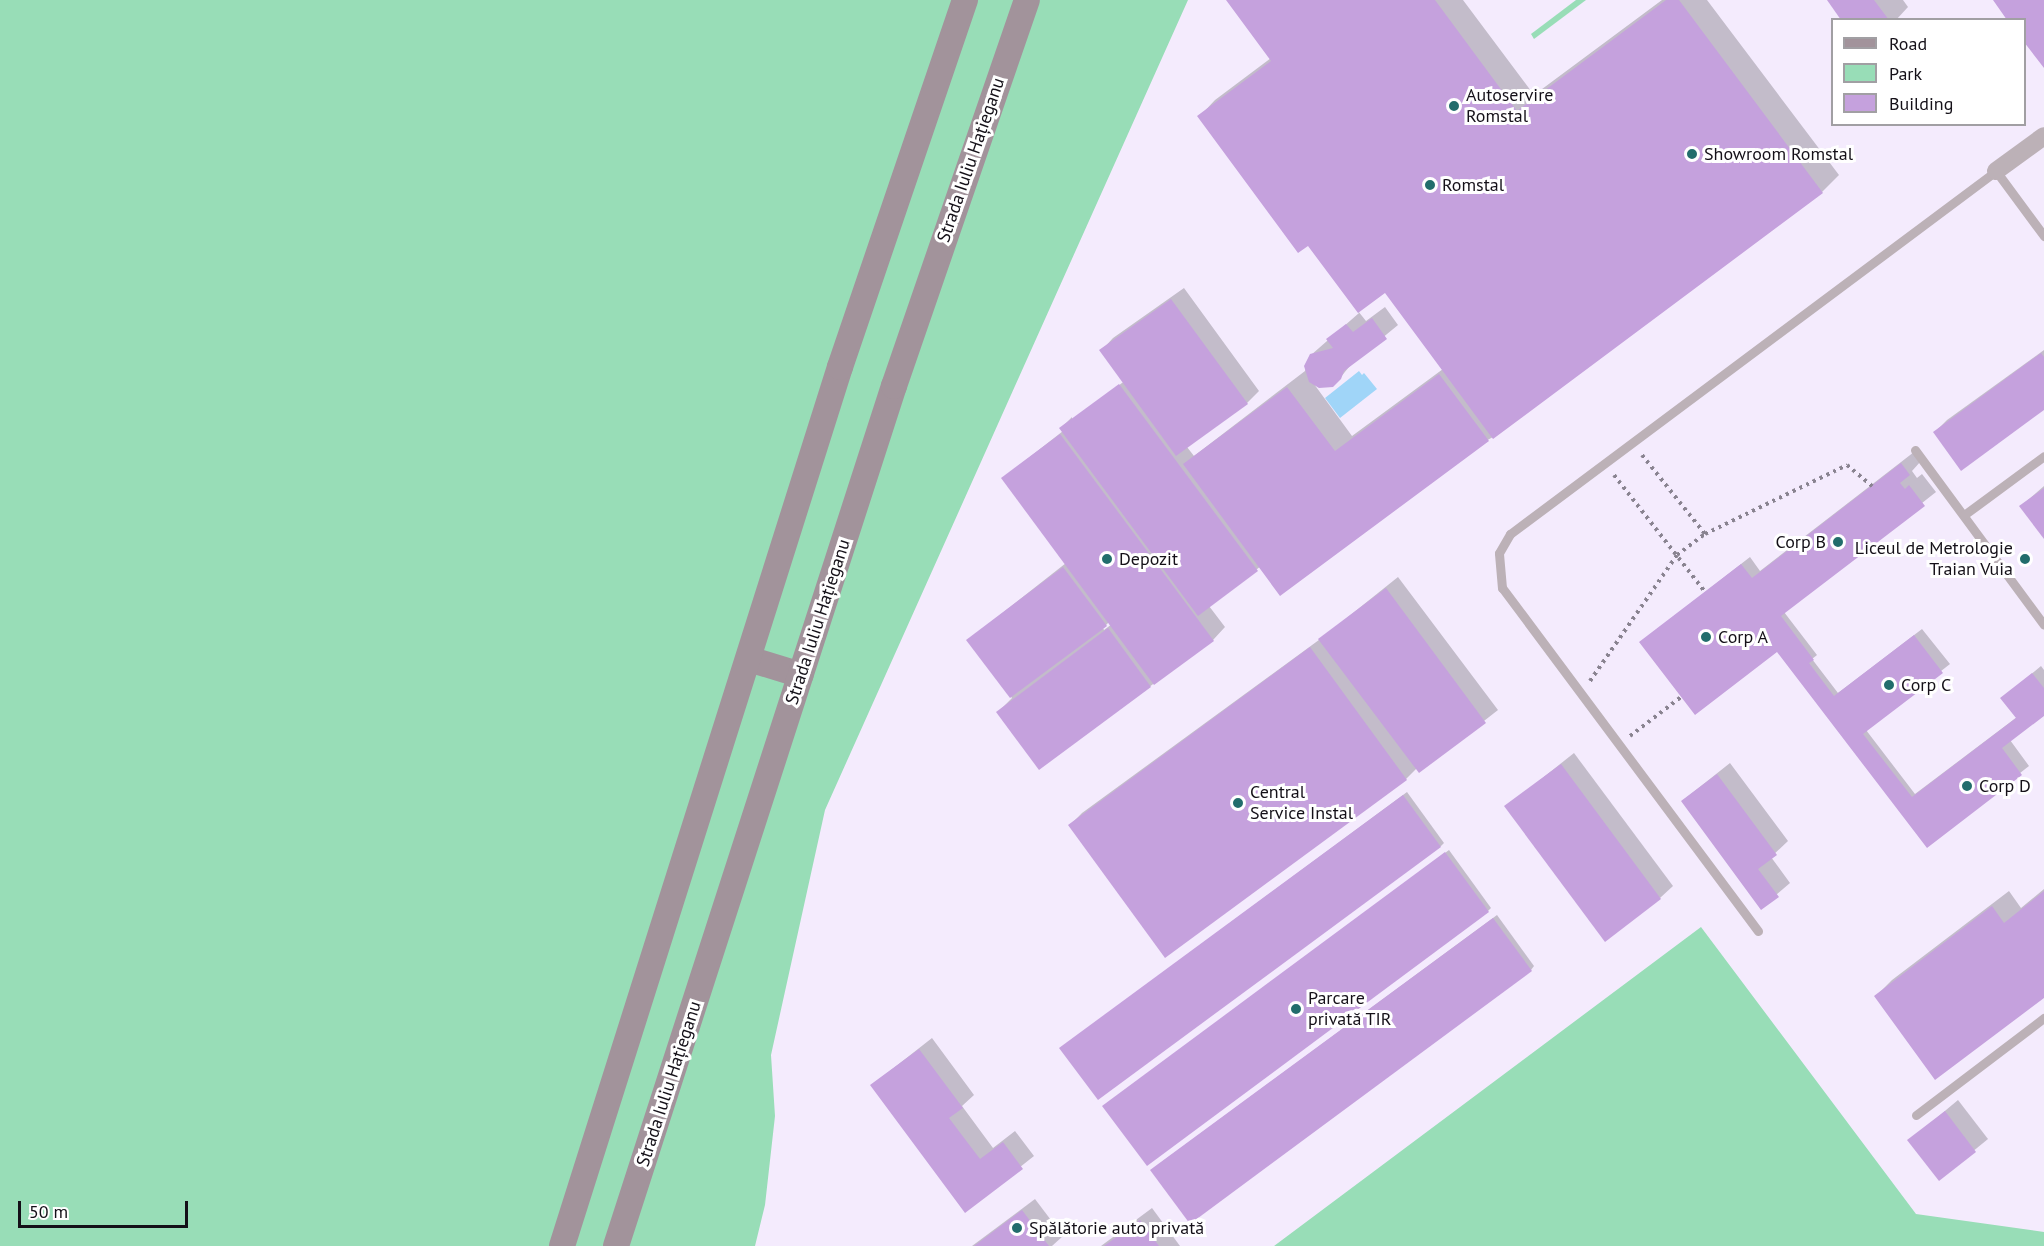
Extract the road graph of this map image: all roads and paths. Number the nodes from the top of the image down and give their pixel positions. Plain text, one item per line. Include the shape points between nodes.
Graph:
1 (965, 0) edge
2 (1027, 0) edge
3 (2044, 136) edge
4 (1996, 171) junction
5 (2044, 236) edge
6 (1632, 443) junction
7 (1915, 450) dead end
8 (2044, 456) edge
9 (1605, 463) junction
10 (1872, 486) dead end
11 (1964, 515) junction
12 (1705, 534) junction
13 (1677, 555) junction
14 (1705, 591) dead end
15 (2044, 625) edge
16 (749, 659) junction
17 (801, 675) junction
18 (1581, 694) junction
19 (1681, 697) dead end
20 (1619, 744) junction
21 (1758, 932) dead end
22 (2044, 1018) edge
23 (1916, 1115) dead end
24 (562, 1246) edge
25 (616, 1246) edge

1 - 16 main road via 878,250
2 - 17 main road, Strada Iuliu Hațieganu via 908,344
3 - 4 street
4 - 5 lane
4 - 6 lane
6 - 9 lane
6 - 12 path
7 - 11 lane
8 - 11 lane
9 - 13 path
9 - 18 lane via 1510,534 1498,553 1502,588
10 - 12 path via 1847,465
11 - 15 lane
12 - 13 path
13 - 14 path
13 - 18 path
16 - 17 main road
16 - 24 main road
17 - 25 main road, Strada Iuliu Hațieganu
18 - 20 lane
19 - 20 path
20 - 21 lane
22 - 23 lane

